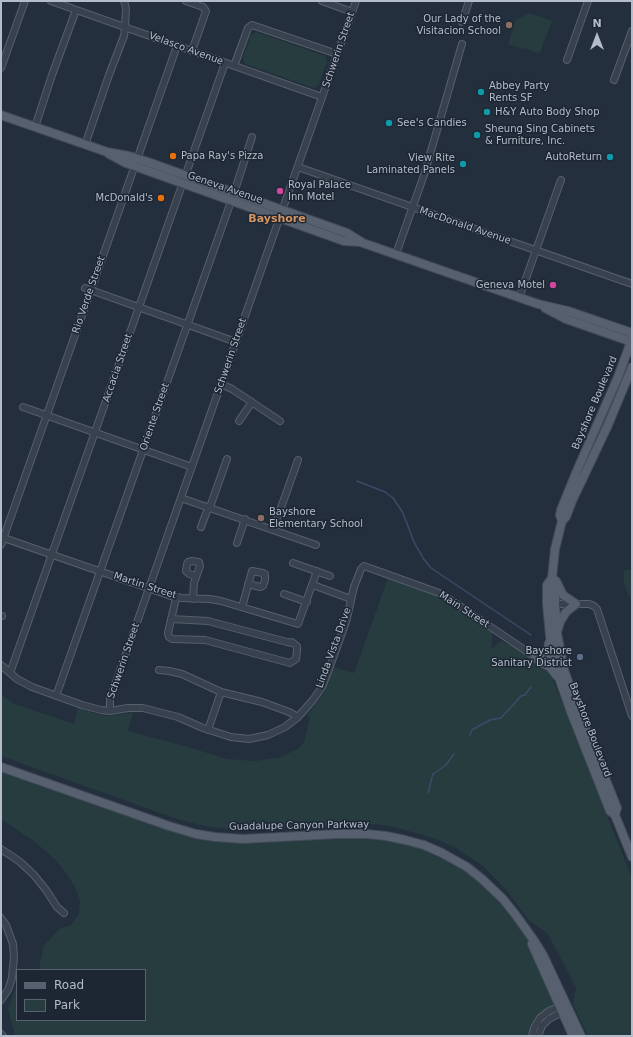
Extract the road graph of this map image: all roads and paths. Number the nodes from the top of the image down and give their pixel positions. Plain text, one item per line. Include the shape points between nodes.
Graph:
1 (25, 1) edge
2 (51, 1) edge
3 (124, 1) edge
4 (186, 1) edge
5 (322, 1) edge
6 (356, 1) edge
7 (469, 1) edge
8 (588, 1) edge
9 (76, 10) junction
10 (352, 12) junction
11 (462, 22) dead end
12 (125, 28) junction
13 (632, 31) edge
14 (462, 44) dead end
15 (177, 46) junction
16 (192, 51) junction
17 (337, 54) junction
18 (566, 60) dead end
19 (225, 63) junction
20 (234, 66) junction
21 (1, 68) edge
22 (614, 80) dead end
23 (322, 97) junction
24 (1, 115) edge
25 (35, 127) junction
26 (252, 137) dead end
27 (85, 145) junction
28 (136, 162) junction
29 (298, 167) junction
30 (184, 180) junction
31 (561, 180) dead end
32 (232, 197) junction
33 (413, 207) junction
34 (281, 214) junction
35 (536, 250) junction
36 (396, 254) junction
37 (632, 284) edge
38 (88, 289) junction
39 (519, 298) junction
40 (139, 307) junction
41 (187, 324) junction
42 (632, 339) edge
43 (236, 342) junction
44 (632, 367) edge
45 (221, 384) junction
46 (252, 402) junction
47 (23, 407) dead end
48 (47, 415) junction
49 (239, 421) dead end
50 (280, 421) dead end
51 (95, 432) junction
52 (143, 449) junction
53 (227, 458) dead end
54 (298, 460) dead end
55 (192, 467) junction
56 (181, 498) junction
57 (209, 508) junction
58 (245, 520) junction
59 (562, 521) junction
60 (201, 527) dead end
61 (274, 530) junction
62 (2, 538) edge
63 (237, 543) dead end
64 (1, 545) edge
65 (316, 545) dead end
66 (52, 555) junction
67 (293, 562) dead end
68 (363, 567) joint
69 (317, 571) junction
70 (100, 572) junction
71 (196, 576) dead end
72 (330, 576) dead end
73 (552, 576) junction
74 (248, 584) dead end
75 (313, 585) junction
76 (149, 589) junction
77 (284, 594) dead end
78 (176, 598) junction
79 (193, 599) junction
80 (351, 599) junction
81 (307, 602) junction
82 (551, 604) junction
83 (576, 604) junction
84 (242, 607) junction
85 (171, 619) junction
86 (553, 634) junction
87 (557, 657) junction
88 (537, 658) junction
89 (1, 665) edge
90 (158, 670) dead end
91 (10, 672) junction
92 (560, 679) junction
93 (221, 692) junction
94 (56, 696) junction
95 (110, 711) junction
96 (632, 716) edge
97 (298, 717) junction
98 (208, 730) junction
99 (1, 767) edge
100 (615, 815) junction
101 (1, 849) edge
102 (632, 857) edge
103 (64, 913) dead end
104 (1, 918) edge
105 (1, 1000) edge
106 (564, 1008) junction
107 (532, 1036) edge
108 (538, 1036) edge
109 (573, 1036) edge
110 (581, 1036) edge

1 - 21 street
2 - 9 street, Velasco Avenue
3 - 12 street
4 - 16 street via 203,7 206,11
5 - 10 street
6 - 10 street, Schwerin Street
7 - 11 street
8 - 18 street
9 - 12 street, Velasco Avenue
9 - 25 street
10 - 17 street, Schwerin Street
12 - 15 street, Velasco Avenue
12 - 27 street
13 - 22 street
14 - 33 street
15 - 16 street, Velasco Avenue
15 - 28 street, Rio Verde Street
16 - 19 street, Velasco Avenue
17 - 20 street via 252,25 248,28
17 - 23 street, Schwerin Street
19 - 20 street, Velasco Avenue
19 - 30 street, Accacia Street
20 - 23 street, Velasco Avenue
23 - 29 street, Schwerin Street
24 - 25 main road, Geneva Avenue
25 - 27 main road, Geneva Avenue
26 - 32 street, Oriente Street
27 - 28 main road, Geneva Avenue via 107,152 121,161
28 - 30 main road, Geneva Avenue
28 - 38 street, Rio Verde Street
29 - 33 street, MacDonald Avenue
29 - 34 street, Schwerin Street
30 - 32 main road, Geneva Avenue
30 - 40 street, Accacia Street
31 - 35 street
32 - 34 main road, Geneva Avenue
32 - 41 street, Oriente Street
33 - 35 street, MacDonald Avenue
33 - 36 street
34 - 36 main road, Geneva Avenue via 347,233 362,243
34 - 43 street, Schwerin Street
35 - 37 street, MacDonald Avenue
35 - 39 street
36 - 39 main road, Geneva Avenue
38 - 40 street
38 - 48 street, Rio Verde Street
39 - 42 main road, Geneva Avenue via 538,304 566,319
40 - 41 street
40 - 51 street, Accacia Street
41 - 43 street
41 - 52 street, Oriente Street
42 - 59 main road, Bayshore Boulevard via 563,505 560,515
43 - 45 street, Schwerin Street
44 - 59 main road, Bayshore Boulevard
45 - 46 street
45 - 55 street, Schwerin Street
46 - 49 street
46 - 50 street
47 - 48 street
48 - 51 street
48 - 62 street, Rio Verde Street
51 - 52 street
51 - 66 street, Accacia Street
52 - 55 street
52 - 70 street, Oriente Street
53 - 57 street
54 - 61 street
55 - 56 street, Schwerin Street
56 - 57 street
56 - 76 street, Schwerin Street
57 - 58 street
57 - 60 street
58 - 61 street
58 - 63 street
59 - 73 main road, Bayshore Boulevard
61 - 65 street
62 - 64 street, Rio Verde Street
62 - 66 street, Martin Street
66 - 70 street, Martin Street
66 - 91 street, Accacia Street
67 - 69 street
68 - 80 street, Linda Vista Drive via 360,569
68 - 88 street, Main Street via 442,594
69 - 72 street
69 - 75 street, Martin Street
70 - 76 street, Martin Street
70 - 94 street, Oriente Street
71 - 79 street
73 - 82 main road, Bayshore Boulevard via 555,584
73 - 83 main road via 563,595
74 - 84 street
75 - 80 street
75 - 81 street, Martin Street
76 - 78 street, Martin Street
76 - 95 street, Schwerin Street via 110,699
77 - 81 street
78 - 79 street, Martin Street
78 - 85 street
79 - 84 street, Martin Street via 216,600
80 - 97 street, Linda Vista Drive via 346,622 325,680 313,700
81 - 84 street, Martin Street via 298,624
82 - 83 street
82 - 86 main road, Bayshore Boulevard
83 - 86 main road via 562,616
83 - 96 street via 591,605 598,611
85 - 85 street via 168,633 172,639 205,640 290,662 296,659 297,646 292,642 208,621
86 - 87 main road, Bayshore Boulevard
86 - 88 main road via 547,654
87 - 88 street via 546,660
87 - 92 main road, Bayshore Boulevard
87 - 100 main road, Bayshore Boulevard via 616,808
88 - 92 main road via 550,667
89 - 91 street
90 - 93 street via 182,674
91 - 94 street via 25,684
92 - 100 main road, Bayshore Boulevard via 610,810
93 - 97 street via 262,702
93 - 98 street
94 - 95 street
95 - 98 street, Linda Vista Drive via 143,708 178,717
97 - 98 street, Linda Vista Drive via 276,732 254,738 240,739
99 - 106 main road, Guadalupe Canyon Parkway via 169,826 206,835 243,839 367,834 396,837 442,853 490,885 515,914 526,930
100 - 102 main road, Bayshore Boulevard
101 - 103 street via 34,875 56,907
104 - 105 street via 13,944 14,957 12,978
106 - 107 street via 549,1011 540,1018
106 - 108 street via 545,1022
106 - 109 main road, Guadalupe Canyon Parkway
106 - 110 main road, Guadalupe Canyon Parkway

